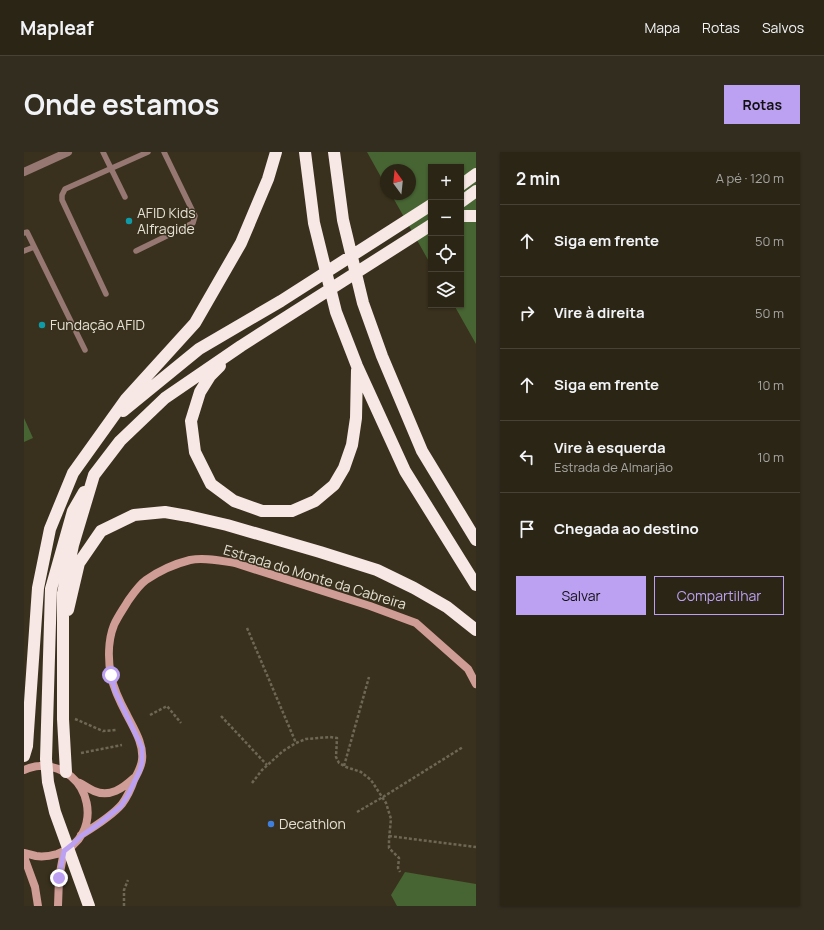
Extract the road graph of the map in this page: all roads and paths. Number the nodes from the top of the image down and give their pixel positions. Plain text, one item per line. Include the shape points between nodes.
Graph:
1 (68, 152) edge
2 (103, 152) edge
3 (148, 152) edge
4 (164, 152) edge
5 (276, 152) edge
6 (305, 152) edge
7 (334, 152) edge
8 (111, 168) junction
9 (24, 172) edge
10 (476, 174) edge
11 (464, 183) edge
12 (476, 191) edge
13 (126, 197) dead end
14 (464, 200) edge
15 (428, 207) edge
16 (464, 216) edge
17 (476, 216) edge
18 (428, 227) edge
19 (24, 233) edge
20 (34, 247) junction
21 (24, 251) edge
22 (136, 251) dead end
23 (106, 294) dead end
24 (240, 346) junction
25 (85, 350) dead end
26 (357, 366) junction
27 (110, 422) junction
28 (94, 476) junction
29 (476, 540) edge
30 (476, 585) edge
31 (247, 628) dead end
32 (476, 630) edge
33 (63, 635) junction
34 (369, 677) dead end
35 (476, 684) edge
36 (150, 715) dead end
37 (221, 716) dead end
38 (75, 719) dead end
39 (181, 723) dead end
40 (116, 730) dead end
41 (296, 743) junction
42 (122, 745) dead end
43 (463, 747) dead end
44 (81, 753) dead end
45 (24, 756) edge
46 (267, 765) junction
47 (344, 766) junction
48 (24, 770) edge
49 (71, 776) junction
50 (136, 776) junction
51 (252, 783) dead end
52 (383, 797) junction
53 (357, 812) dead end
54 (81, 836) junction
55 (389, 836) junction
56 (476, 847) edge
57 (64, 851) junction
58 (24, 852) edge
59 (24, 857) edge
60 (400, 872) dead end
61 (128, 880) dead end
62 (38, 906) edge
63 (58, 906) edge
64 (89, 906) edge
65 (124, 906) edge

1 - 9 street
2 - 8 lane
3 - 8 lane
4 - 22 lane via 194,216 193,223
5 - 27 highway via 268,179 240,243 194,323 126,399
6 - 26 highway via 314,223 336,312
7 - 29 highway via 343,220 363,303 382,356 422,451
8 - 13 lane
8 - 23 lane via 65,189 62,194 62,200
10 - 11 highway
12 - 14 highway
15 - 27 highway via 281,301 199,349
16 - 17 highway
18 - 24 highway
19 - 20 lane via 27,232
20 - 21 lane
20 - 25 lane
24 - 26 highway via 210,376 200,392 191,421 195,452 211,484 234,501 262,511 292,511 314,501 334,485 344,468 352,445 356,418
24 - 28 highway via 165,398 120,441
26 - 30 highway via 405,471
27 - 45 highway via 73,473 50,529 38,588 27,746
28 - 33 highway via 73,545 63,593
28 - 64 highway via 73,511 52,589 46,759 55,812
31 - 41 path
32 - 33 highway via 414,588 377,570 227,525 165,512 134,515 101,531 78,563
33 - 49 highway via 63,719
34 - 47 path
35 - 50 street, Estrada do Monte da Cabreira via 468,669 416,623 235,563 213,559 177,564 145,581 128,602 112,631 110,665 115,691 142,748 142,762
36 - 39 path via 167,706
37 - 46 path
38 - 40 path via 103,731
41 - 46 path
41 - 47 path via 330,736 337,738 336,757
42 - 44 path
43 - 52 path
46 - 51 path
47 - 52 path via 361,772 371,780
48 - 49 street via 38,766 53,767
49 - 50 street via 94,791 104,794 124,787
49 - 54 street via 83,790 87,801 88,813
50 - 54 street, Estrada do Monte da Cabreira via 121,806
52 - 53 path
52 - 55 path via 391,819
54 - 57 street, Estrada do Monte da Cabreira
55 - 56 path
55 - 60 path via 390,848 399,858
57 - 58 street via 50,856 36,856
57 - 63 street via 59,878
59 - 62 street via 35,888
61 - 65 path via 124,890

